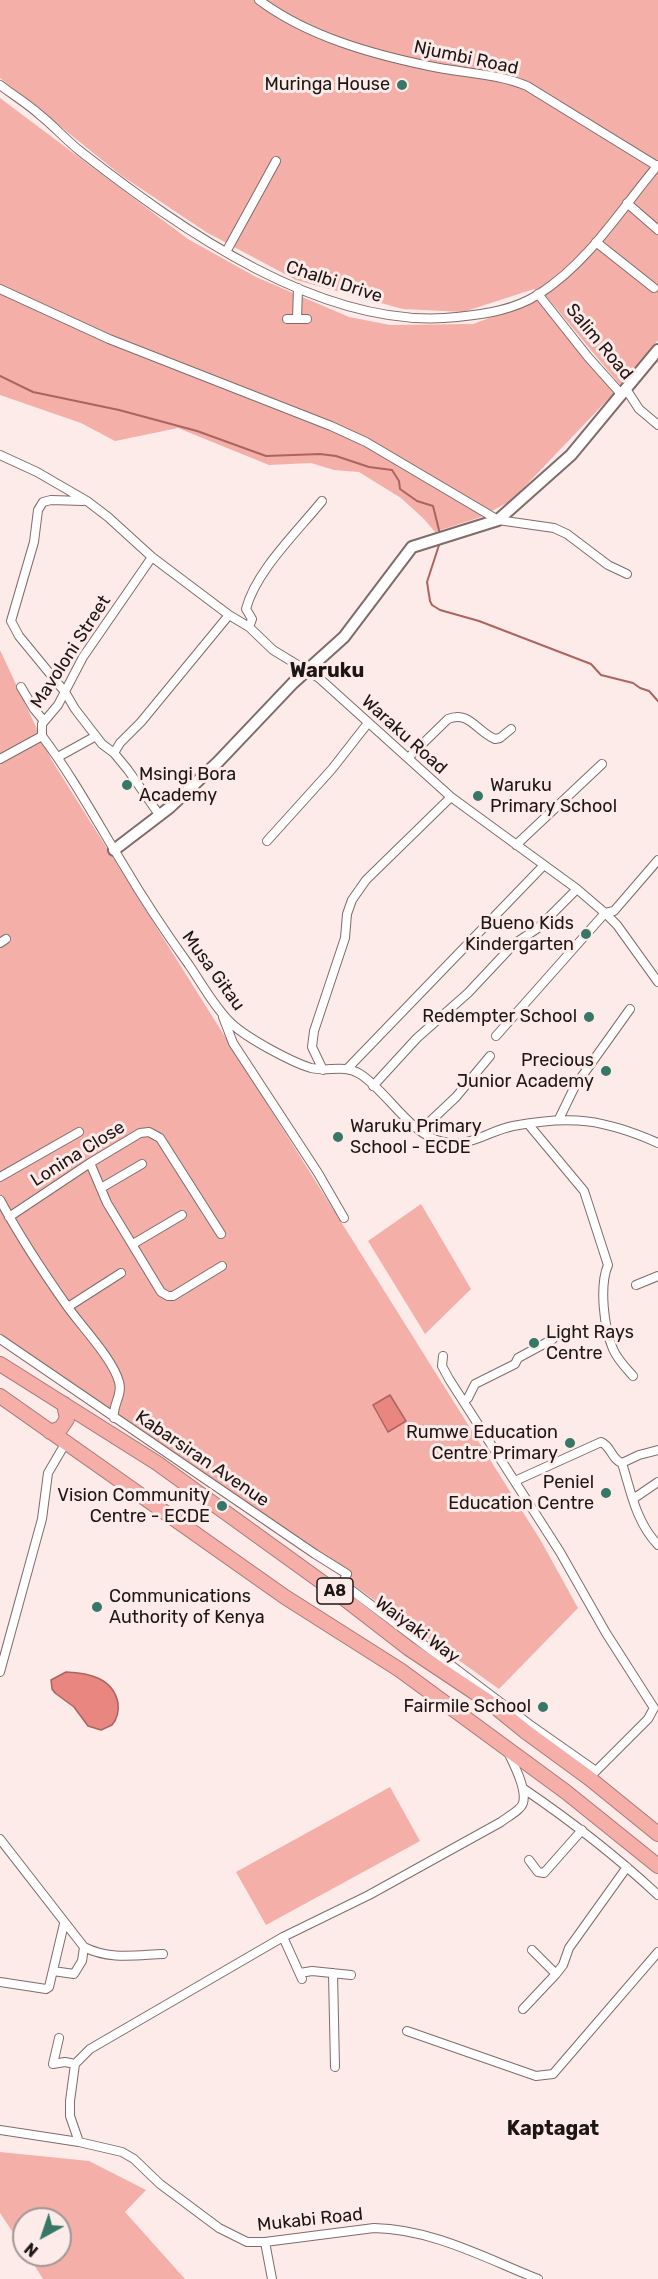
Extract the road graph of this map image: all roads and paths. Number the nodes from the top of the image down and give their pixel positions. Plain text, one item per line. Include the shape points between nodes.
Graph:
1 (260, 0) edge
2 (0, 86) edge
3 (276, 161) dead end
4 (657, 166) edge
5 (627, 203) junction
6 (658, 230) edge
7 (596, 242) junction
8 (226, 252) junction
9 (298, 288) junction
10 (654, 288) dead end
11 (0, 289) edge
12 (538, 294) junction
13 (287, 319) dead end
14 (297, 319) junction
15 (307, 319) dead end
16 (658, 350) edge
17 (624, 392) junction
18 (658, 425) edge
19 (0, 455) edge
20 (87, 501) junction
21 (322, 501) dead end
22 (498, 520) junction
23 (152, 557) junction
24 (627, 574) dead end
25 (229, 615) junction
26 (249, 627) junction
27 (306, 672) junction
28 (21, 687) dead end
29 (65, 692) junction
30 (44, 721) junction
31 (368, 723) junction
32 (511, 729) dead end
33 (42, 736) junction
34 (96, 736) junction
35 (114, 753) junction
36 (58, 757) junction
37 (408, 758) junction
38 (0, 759) edge
39 (602, 764) dead end
40 (451, 797) junction
41 (160, 816) junction
42 (267, 841) dead end
43 (516, 845) junction
44 (114, 850) junction
45 (658, 860) edge
46 (544, 865) junction
47 (577, 889) junction
48 (605, 914) junction
49 (658, 982) edge
50 (630, 1009) dead end
51 (220, 1010) junction
52 (496, 1036) dead end
53 (490, 1056) dead end
54 (348, 1068) junction
55 (323, 1070) junction
56 (374, 1086) junction
57 (559, 1119) junction
58 (529, 1125) junction
59 (421, 1130) junction
60 (79, 1132) dead end
61 (658, 1143) edge
62 (90, 1162) junction
63 (142, 1164) dead end
64 (0, 1177) edge
65 (101, 1188) junction
66 (0, 1200) edge
67 (182, 1215) dead end
68 (9, 1216) junction
69 (344, 1218) dead end
70 (221, 1234) dead end
71 (133, 1244) junction
72 (222, 1266) dead end
73 (121, 1273) dead end
74 (658, 1276) edge
75 (636, 1285) dead end
76 (68, 1307) junction
77 (0, 1339) edge
78 (553, 1339) dead end
79 (443, 1356) dead end
80 (0, 1364) edge
81 (633, 1376) dead end
82 (0, 1396) edge
83 (463, 1401) junction
84 (64, 1404) junction
85 (114, 1418) junction
86 (106, 1431) junction
87 (50, 1432) junction
88 (65, 1444) junction
89 (658, 1450) edge
90 (622, 1463) junction
91 (515, 1481) junction
92 (658, 1482) edge
93 (633, 1498) junction
94 (658, 1545) edge
95 (340, 1588) junction
96 (0, 1672) edge
97 (508, 1752) junction
98 (593, 1774) junction
99 (524, 1789) junction
100 (582, 1830) junction
101 (658, 1834) edge
102 (0, 1839) edge
103 (529, 1860) dead end
104 (658, 1866) edge
105 (627, 1867) junction
106 (658, 1895) edge
107 (64, 1923) junction
108 (283, 1937) junction
109 (84, 1947) junction
110 (532, 1950) dead end
111 (658, 1952) edge
112 (163, 1954) dead end
113 (53, 1971) junction
114 (333, 1973) junction
115 (556, 1974) junction
116 (351, 1975) dead end
117 (0, 1982) edge
118 (523, 2009) dead end
119 (407, 2031) dead end
120 (59, 2038) dead end
121 (75, 2064) junction
122 (335, 2067) dead end
123 (0, 2130) edge
124 (79, 2142) junction
125 (265, 2242) junction
126 (272, 2279) edge
127 (538, 2279) edge

1 - 4 street, Njumbi Road via 312,31 378,54 527,86
2 - 8 street, Chalbi Drive via 39,113 110,174
3 - 8 street
4 - 5 street, Chalbi Drive
5 - 6 street
5 - 7 street, Chalbi Drive
7 - 10 street
7 - 12 street, Chalbi Drive via 571,270
8 - 9 street, Chalbi Drive
9 - 12 street, Chalbi Drive via 376,313 440,319 493,312
9 - 14 street
11 - 22 street via 109,339 366,442
12 - 17 street, Salim Road via 588,357
13 - 14 street
14 - 15 street
16 - 17 street, Salim Road
17 - 18 street
17 - 22 street via 570,454
19 - 20 street, Waraku Road
20 - 23 street, Waraku Road
20 - 29 street via 43,502 11,621
21 - 26 street via 249,598
22 - 24 street via 554,528
22 - 27 street via 412,547 344,637
23 - 25 street, Waraku Road
23 - 29 street, Mavoloni Street via 83,657
25 - 26 street, Waraku Road
25 - 35 street
26 - 27 street, Waraku Road via 273,650
27 - 31 street, Waraku Road via 319,678
27 - 41 street
28 - 30 street
29 - 30 street, Mavoloni Street
29 - 34 street
30 - 33 street, Mavoloni Street
31 - 37 street, Waraku Road
31 - 42 street
32 - 37 street via 495,739 467,718 454,717
33 - 36 street, Musa Gitau
33 - 38 street
34 - 35 street
34 - 36 street
35 - 41 street
36 - 44 street, Musa Gitau
37 - 40 street, Waraku Road
39 - 43 street
40 - 43 street, Waraku Road
40 - 55 street via 366,880 352,900 345,938 312,1047
41 - 44 street
43 - 46 street, Waraku Road
44 - 51 street, Musa Gitau
45 - 48 street via 614,911
46 - 47 street, Waraku Road
46 - 54 street
47 - 48 street, Waraku Road
47 - 56 street via 417,1038
48 - 49 street, Waraku Road
48 - 52 street
50 - 57 street via 575,1086
51 - 55 street, Musa Gitau via 247,1035 311,1068
51 - 69 street via 233,1043
53 - 59 street via 456,1097
54 - 55 street, Musa Gitau
54 - 56 street
56 - 59 street
57 - 58 street
57 - 61 street via 616,1126
58 - 59 street via 511,1126 464,1144 435,1140
58 - 81 street via 584,1191 608,1265 603,1293 610,1340
60 - 64 street
62 - 65 street
62 - 68 street, Lonina Close
62 - 70 street, Lonina Close via 140,1133 156,1134
63 - 65 street
65 - 71 street
66 - 68 street, Kabarsiran Avenue
67 - 71 street
68 - 76 street, Kabarsiran Avenue
71 - 72 street via 161,1292 168,1296
73 - 76 street
74 - 75 street
76 - 85 street, Kabarsiran Avenue via 119,1380
77 - 85 street
78 - 83 street via 475,1384
79 - 83 street via 442,1366
80 - 84 highway, Waiyaki Way / A8
82 - 87 highway, A8
83 - 91 street
84 - 86 highway, Waiyaki Way / A8
84 - 87 highway via 67,1419 61,1428
85 - 86 street
85 - 95 street, Kabarsiran Avenue via 347,1574
86 - 95 highway, Waiyaki Way / A8
87 - 88 highway, A8
88 - 96 street via 48,1473 42,1519
88 - 97 highway, A8 via 285,1597 400,1670
89 - 90 street
90 - 91 street via 601,1442
90 - 93 street
91 - 98 street via 654,1708 648,1719
92 - 93 street
93 - 94 street via 638,1516
95 - 98 highway, Waiyaki Way / A8 via 408,1648 526,1732
97 - 99 street
97 - 104 highway, A8 via 566,1792
98 - 101 highway, Waiyaki Way / A8
99 - 100 street
99 - 108 street via 520,1808 501,1822
100 - 103 street via 544,1873 538,1872
100 - 105 street
102 - 107 street
105 - 106 street
105 - 115 street via 569,1948
107 - 109 street
107 - 113 street
108 - 114 street via 301,1976 312,1971
108 - 121 street via 90,2049
109 - 112 street via 103,1955
109 - 113 street via 74,1974
110 - 115 street
111 - 119 street via 553,2074 536,2076
113 - 117 street via 46,1989
114 - 116 street
114 - 122 street
115 - 118 street
120 - 121 street via 53,2064
121 - 124 street via 69,2110
123 - 124 street, Mukabi Road
124 - 125 street, Mukabi Road via 128,2155 219,2228 247,2242
125 - 126 street
125 - 127 street, Mukabi Road via 392,2228 446,2242

